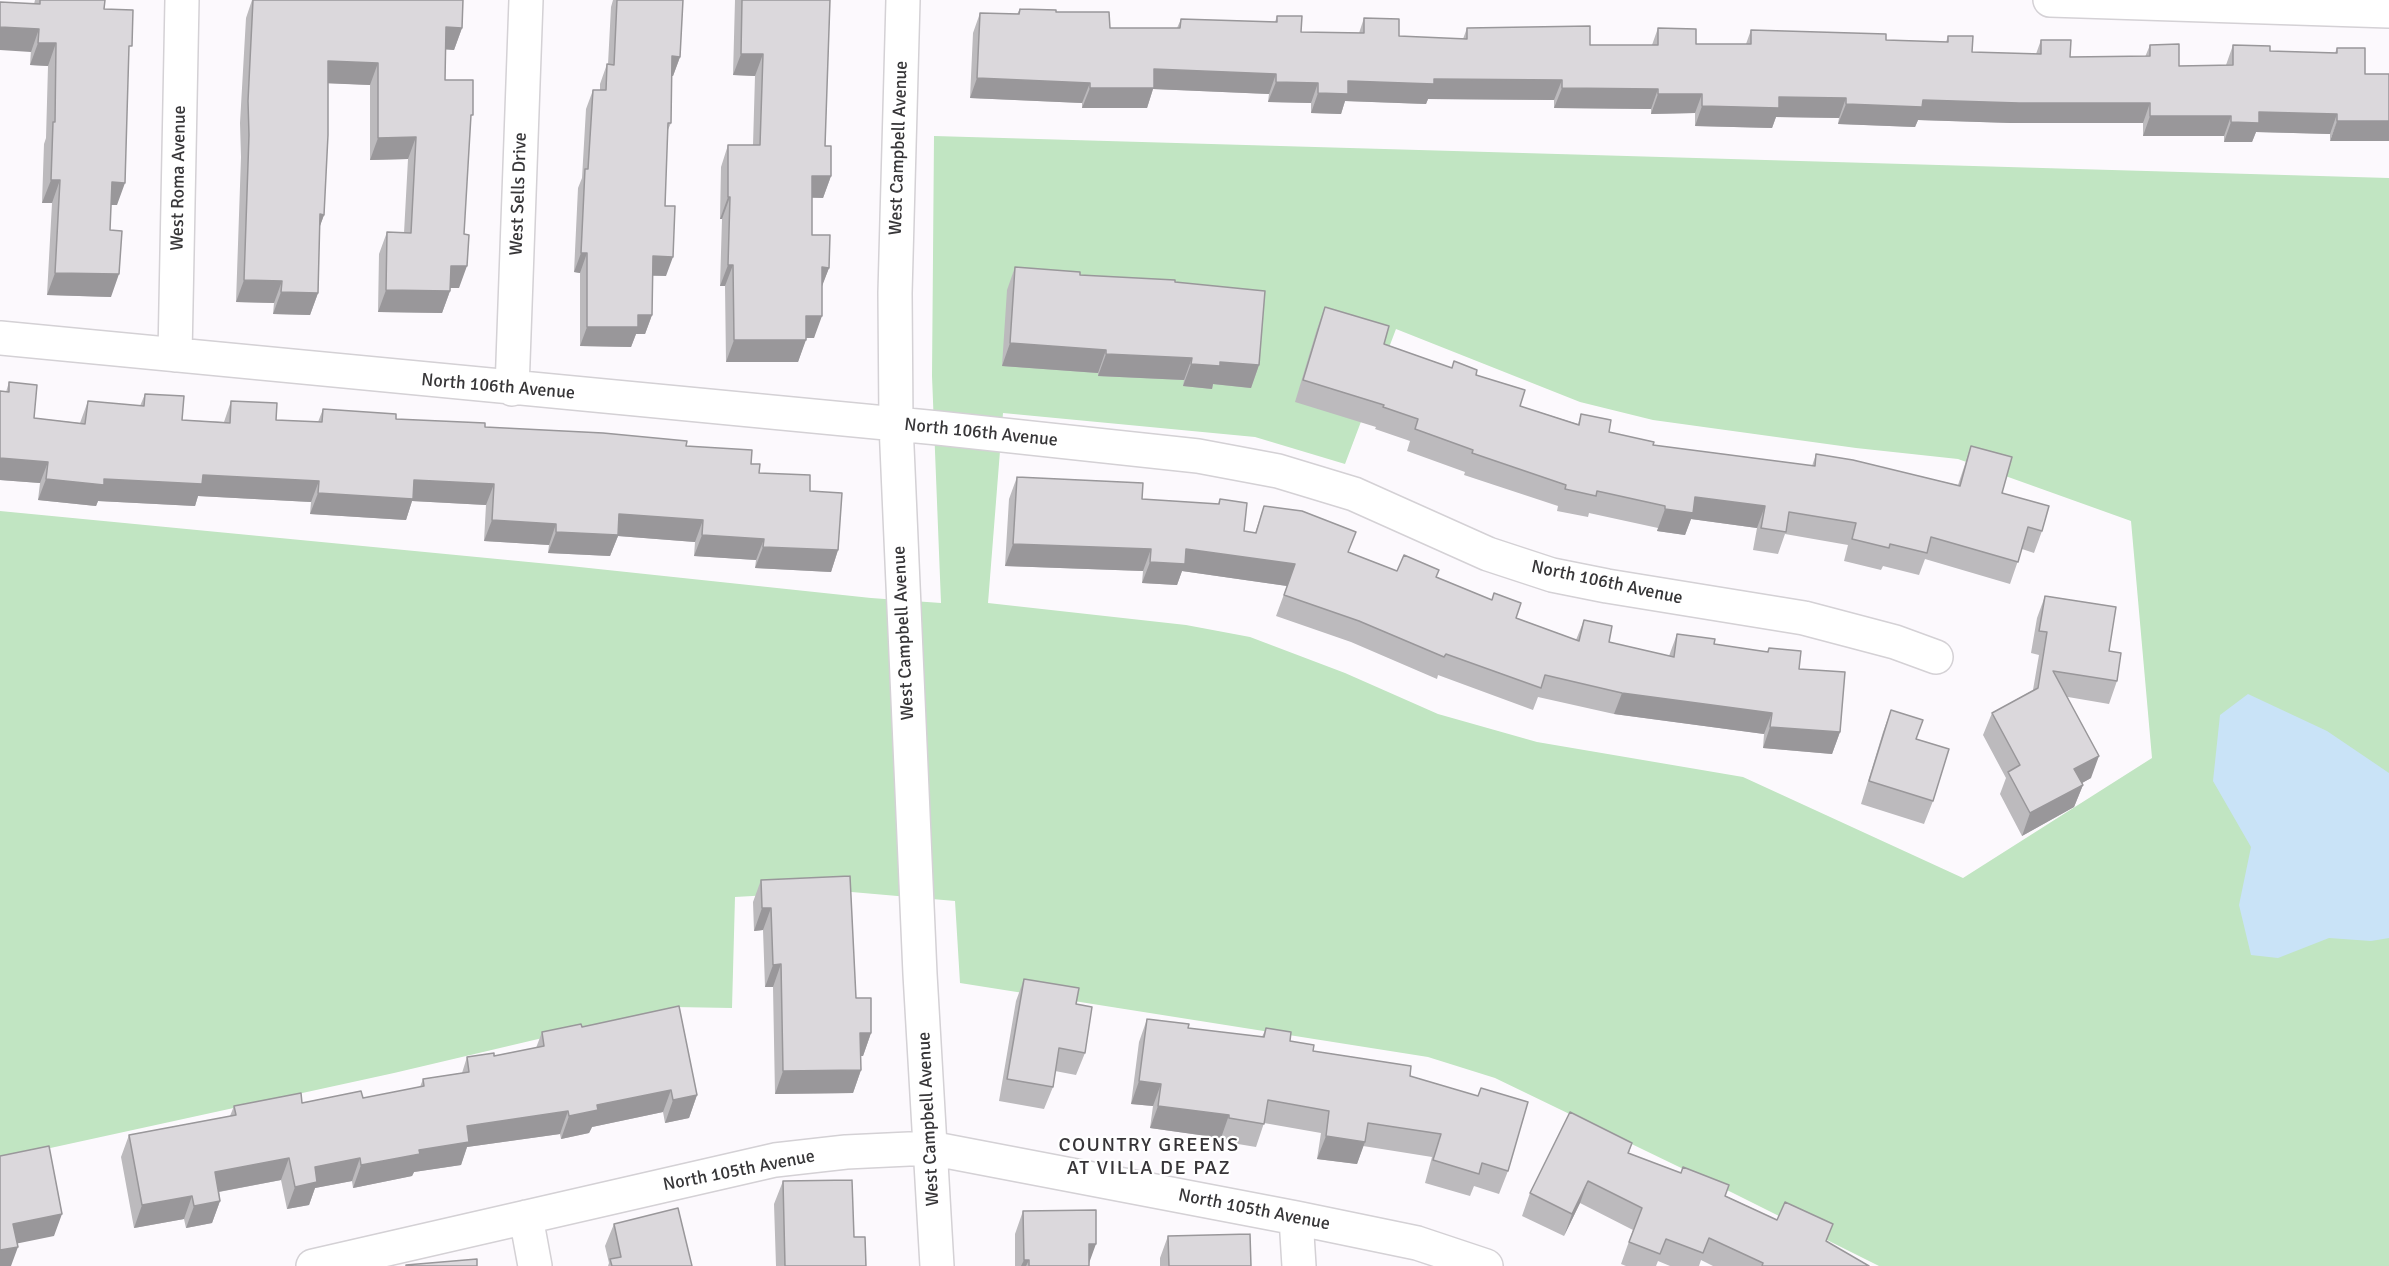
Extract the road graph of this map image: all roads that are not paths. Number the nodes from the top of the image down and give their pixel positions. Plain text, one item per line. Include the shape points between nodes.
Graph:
1 (182, 0) edge
2 (526, 0) edge
3 (903, 0) edge
4 (2050, 0) edge
5 (2389, 11) edge
6 (0, 338) edge
7 (175, 355) junction
8 (512, 389) junction
9 (896, 424) junction
10 (1936, 657) dead end
11 (930, 1148) junction
12 (526, 1217) junction
13 (1296, 1218) junction
14 (313, 1266) edge
15 (535, 1266) edge
16 (937, 1266) edge
17 (1299, 1266) edge
18 (1486, 1266) edge

1 - 7 street, West Roma Avenue
2 - 8 street, West Sells Drive
3 - 9 street, West Campbell Avenue
4 - 5 street
6 - 7 street, North 106th Avenue
7 - 8 street, North 106th Avenue
8 - 9 street, North 106th Avenue
9 - 10 street, North 106th Avenue via 1198,456 1278,471 1354,494 1488,554 1552,574 1804,618
9 - 11 street, West Campbell Avenue
11 - 12 street, North 105th Avenue via 775,1160
11 - 13 street, North 105th Avenue
11 - 16 street, West Campbell Avenue
12 - 14 street, North 105th Avenue
12 - 15 street
13 - 17 street
13 - 18 street, North 105th Avenue via 1417,1244

